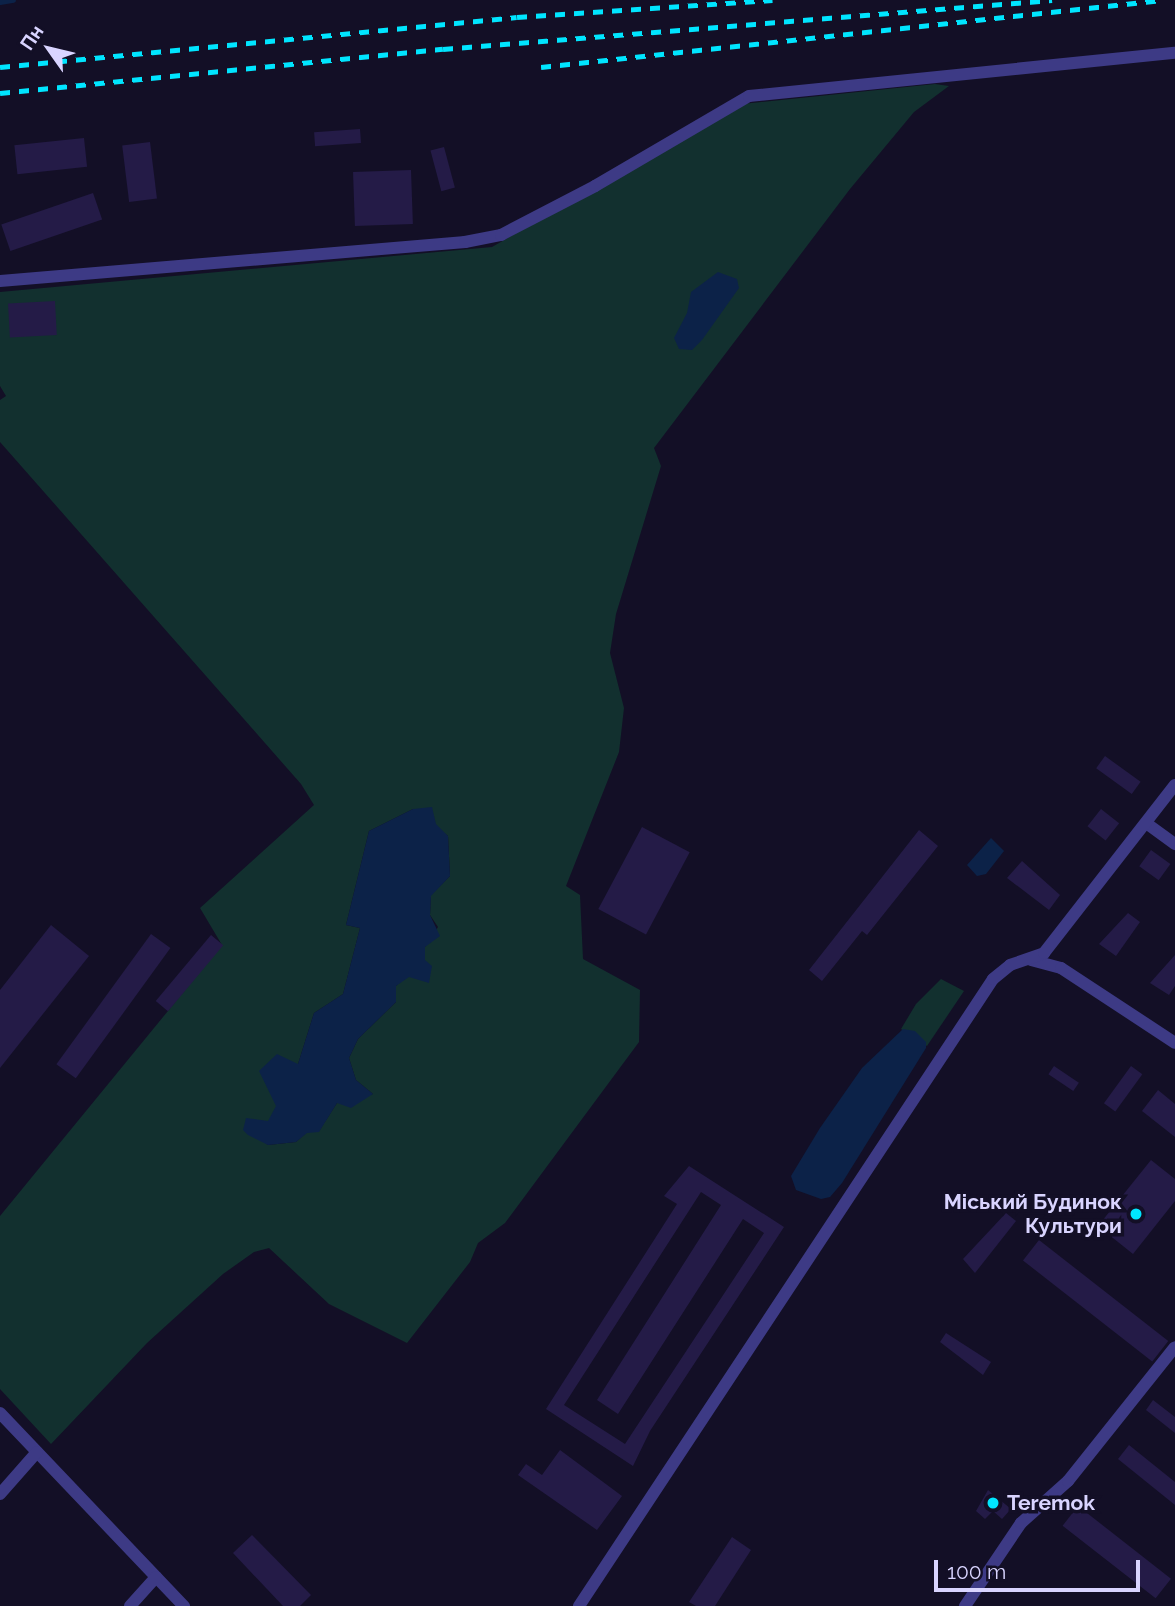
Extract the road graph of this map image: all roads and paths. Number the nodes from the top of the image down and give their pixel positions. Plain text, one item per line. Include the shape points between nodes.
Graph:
1 (1175, 53) edge
2 (4, 280) edge
3 (1175, 785) edge
4 (1146, 822) junction
5 (1175, 844) edge
6 (1031, 960) junction
7 (1175, 1043) edge
8 (1175, 1347) edge
9 (0, 1413) edge
10 (37, 1452) junction
11 (0, 1494) edge
12 (156, 1577) junction
13 (130, 1606) edge
14 (184, 1606) edge
15 (579, 1606) edge
16 (965, 1606) edge

1 - 2 street via 749,96 595,187 501,235 351,254
3 - 4 street
4 - 5 street
4 - 6 street via 1056,939
6 - 7 street via 1061,968
6 - 15 street via 1010,965 993,979 834,1227
8 - 16 street via 1068,1481 1021,1522
9 - 10 street
10 - 11 street
10 - 12 street
12 - 13 street
12 - 14 street

